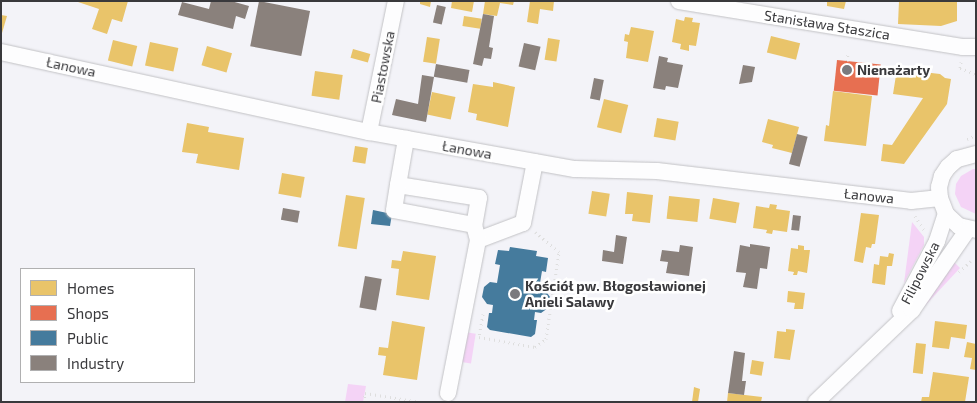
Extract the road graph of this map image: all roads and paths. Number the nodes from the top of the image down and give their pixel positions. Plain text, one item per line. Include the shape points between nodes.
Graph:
1 (396, 1) edge
2 (679, 1) edge
3 (976, 47) edge
4 (1, 52) edge
5 (848, 53) dead end
6 (847, 61) dead end
7 (369, 132) junction
8 (406, 139) junction
9 (976, 154) edge
10 (535, 162) junction
11 (398, 185) junction
12 (940, 198) junction
13 (946, 214) junction
14 (523, 223) junction
15 (972, 230) edge
16 (476, 232) junction
17 (482, 314) dead end
18 (890, 331) junction
19 (448, 393) dead end
20 (364, 402) edge
21 (420, 402) edge
22 (816, 402) edge

1 - 7 street, Piastowska
2 - 3 street, Stanisława Staszica
4 - 7 street, Łanowa
5 - 6 path
7 - 8 street, Łanowa
8 - 10 street, Łanowa
8 - 11 street
9 - 12 street via 957,159 948,167 942,176
10 - 12 street, Łanowa via 576,169 657,171 911,201
10 - 14 street
11 - 16 street via 394,210
11 - 16 street via 479,198
12 - 13 street
13 - 15 street
13 - 18 street, Filipowska via 937,242
14 - 16 street
14 - 17 path via 559,252 546,339 535,347 479,337
15 - 18 street, Filipowska via 912,310
16 - 19 street
18 - 22 street, Filipowska
20 - 21 path via 365,393

